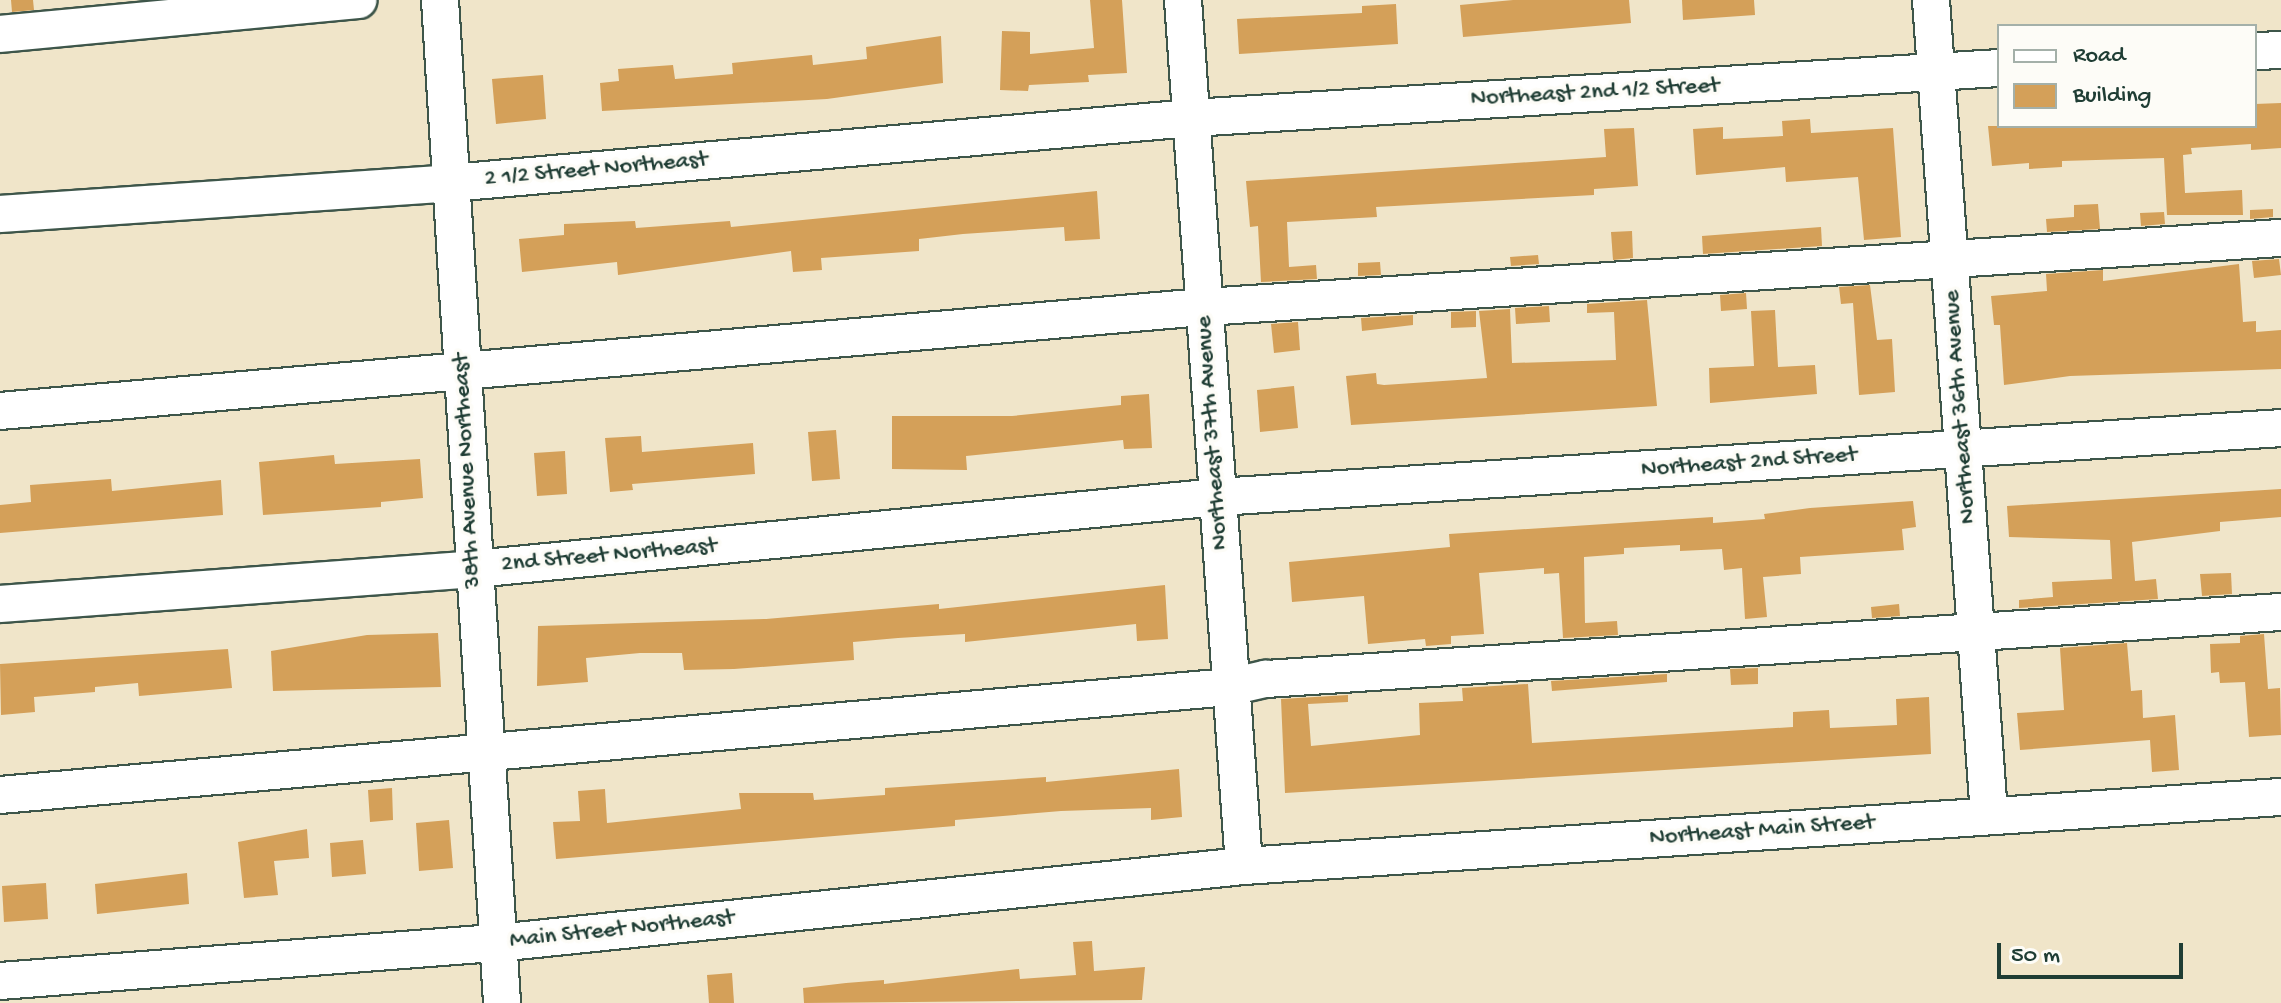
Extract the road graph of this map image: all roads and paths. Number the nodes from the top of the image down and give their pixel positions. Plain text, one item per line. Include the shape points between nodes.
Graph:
1 (358, 0) edge
2 (440, 0) edge
3 (1183, 0) edge
4 (1931, 0) edge
5 (0, 34) edge
6 (2281, 50) edge
7 (2257, 51) edge
8 (1997, 68) edge
9 (1936, 72) junction
10 (1191, 118) junction
11 (451, 183) junction
12 (0, 214) edge
13 (2281, 238) edge
14 (1950, 260) junction
15 (1204, 307) junction
16 (462, 369) junction
17 (0, 411) edge
18 (2281, 428) edge
19 (1963, 449) junction
20 (1218, 497) junction
21 (474, 569) junction
22 (0, 604) edge
23 (2281, 612) edge
24 (1978, 631) junction
25 (1230, 687) junction
26 (487, 753) junction
27 (0, 795) edge
28 (2281, 797) edge
29 (1989, 815) junction
30 (1244, 866) junction
31 (497, 943) junction
32 (0, 981) edge
33 (502, 1003) edge

1 - 5 street
2 - 11 street, 38th Avenue Northeast
3 - 10 street, Northeast 37th Avenue
4 - 9 street, Northeast 36th Avenue
6 - 7 street
8 - 9 street, Northeast 2nd 1/2 Street
9 - 10 street, Northeast 2nd 1/2 Street
9 - 14 street, Northeast 36th Avenue
10 - 11 street, 2 1/2 Street Northeast
10 - 15 street, Northeast 37th Avenue
11 - 12 street, 2 1/2 Street Northeast
11 - 16 street, 38th Avenue Northeast
13 - 14 street
14 - 15 street
14 - 19 street, Northeast 36th Avenue
15 - 16 street
15 - 20 street, Northeast 37th Avenue
16 - 17 street
16 - 21 street, 38th Avenue Northeast
18 - 19 street, Northeast 2nd Street
19 - 20 street, Northeast 2nd Street
19 - 24 street, Northeast 36th Avenue
20 - 21 street, 2nd Street Northeast
20 - 25 street, Northeast 37th Avenue
21 - 22 street, 2nd Street Northeast
21 - 26 street, 38th Avenue Northeast
23 - 24 street
24 - 25 street via 1266,679
24 - 29 street, Northeast 36th Avenue
25 - 26 street
25 - 30 street, Northeast 37th Avenue
26 - 27 street
26 - 31 street, 38th Avenue Northeast
28 - 29 street, Northeast Main Street
29 - 30 street, Northeast Main Street
30 - 31 street, Main Street Northeast
31 - 32 street, Main Street Northeast
31 - 33 street, 38th Avenue Northeast

